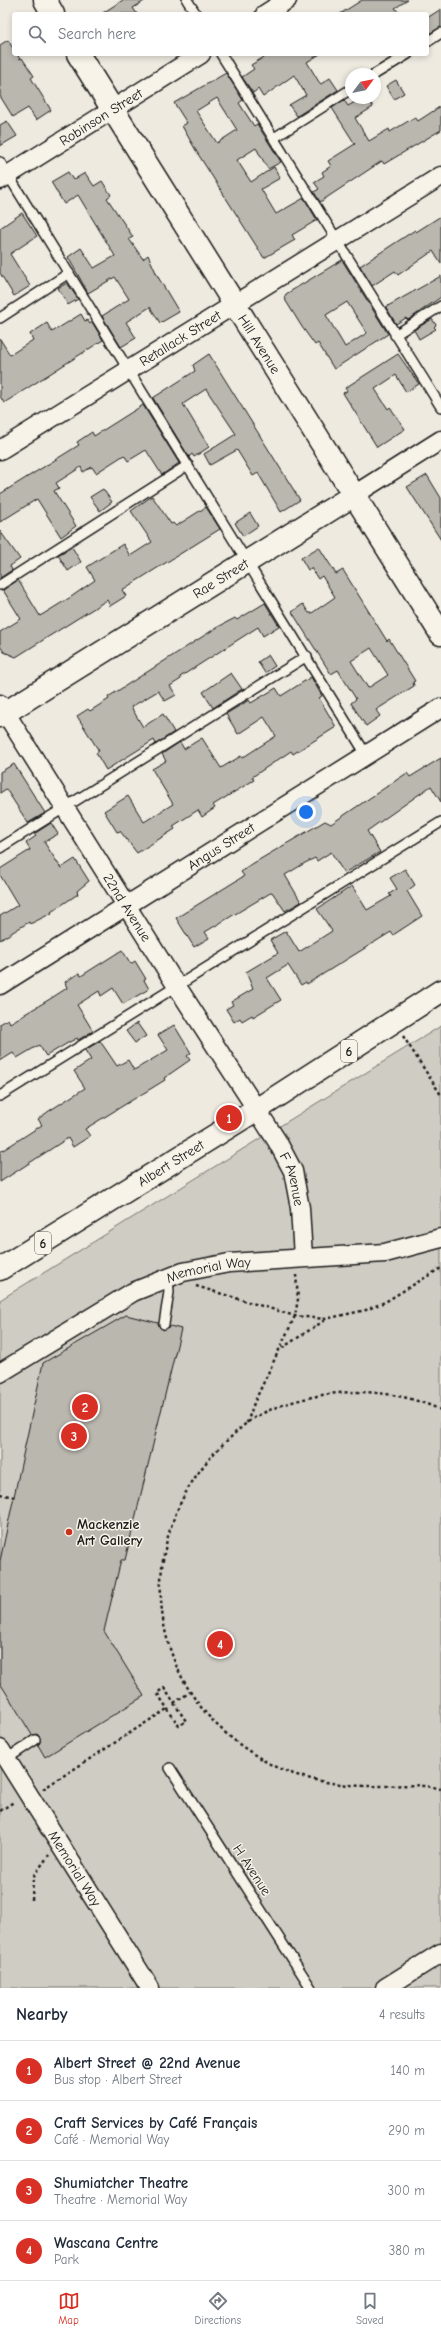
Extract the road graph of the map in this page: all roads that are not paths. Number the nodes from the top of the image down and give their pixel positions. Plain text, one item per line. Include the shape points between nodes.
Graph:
1 (45, 0) edge
2 (187, 0) edge
3 (287, 0) edge
4 (52, 12) edge
5 (195, 12) edge
6 (268, 12) edge
7 (441, 33) edge
8 (429, 41) edge
9 (79, 56) edge
10 (198, 56) edge
11 (222, 56) edge
12 (405, 56) edge
13 (381, 70) edge
14 (345, 93) edge
15 (113, 109) junction
16 (274, 138) junction
17 (3, 172) edge
18 (441, 176) edge
19 (336, 241) junction
20 (69, 273) junction
21 (235, 304) junction
22 (441, 306) edge
23 (0, 318) edge
24 (395, 335) junction
25 (129, 369) junction
26 (441, 407) edge
27 (441, 440) edge
28 (0, 450) edge
29 (188, 465) junction
30 (354, 495) junction
31 (248, 561) junction
32 (0, 585) edge
33 (441, 634) edge
34 (307, 656) junction
35 (441, 708) edge
36 (2, 711) edge
37 (367, 756) junction
38 (66, 806) junction
39 (441, 822) edge
40 (0, 848) edge
41 (126, 905) junction
42 (0, 985) edge
43 (176, 985) junction
44 (441, 991) edge
45 (0, 1096) edge
46 (256, 1110) junction
47 (441, 1238) edge
48 (299, 1257) junction
49 (0, 1269) edge
50 (175, 1275) junction
51 (164, 1324) dead end
52 (0, 1373) edge
53 (35, 1740) dead end
54 (2, 1757) edge
55 (170, 1768) dead end
56 (441, 1953) edge
57 (150, 1988) edge
58 (311, 1988) edge
59 (385, 1988) edge

1 - 4 street
2 - 5 lane
3 - 6 street
7 - 8 lane
9 - 15 street, Hill Avenue
10 - 15 street, Robinson Street
11 - 16 lane
12 - 13 lane
14 - 16 lane
15 - 17 street, Robinson Street
15 - 21 street, Hill Avenue
16 - 19 lane
17 - 20 lane
18 - 19 street, Retallack Street
19 - 21 street, Retallack Street
19 - 24 lane
20 - 23 lane
20 - 25 lane
21 - 25 street, Retallack Street
21 - 30 street, Hill Avenue
22 - 24 lane
24 - 26 lane
25 - 28 street, Retallack Street
25 - 29 lane
27 - 30 street, Rae Street
29 - 31 lane
29 - 32 lane
30 - 31 street, Rae Street
30 - 33 street, Hill Avenue
31 - 34 lane
31 - 36 street, Rae Street
34 - 37 lane
34 - 38 lane
35 - 37 street, Angus Street
36 - 38 street, 22nd Avenue
37 - 41 street, Angus Street
38 - 40 lane
38 - 41 street, 22nd Avenue
39 - 43 lane
41 - 42 street, Angus Street
41 - 43 street, 22nd Avenue
43 - 45 lane
43 - 46 street, 22nd Avenue
44 - 46 street, Albert Street / 6
46 - 48 street, F Avenue via 293,1171 300,1208
46 - 49 street, Albert Street / 6
47 - 48 street, Memorial Way via 385,1252
48 - 50 street, Memorial Way via 229,1262
50 - 51 lane via 169,1292
50 - 52 street, Memorial Way via 134,1292
53 - 54 lane
54 - 57 street, Memorial Way
55 - 58 lane, H Avenue
56 - 59 street

